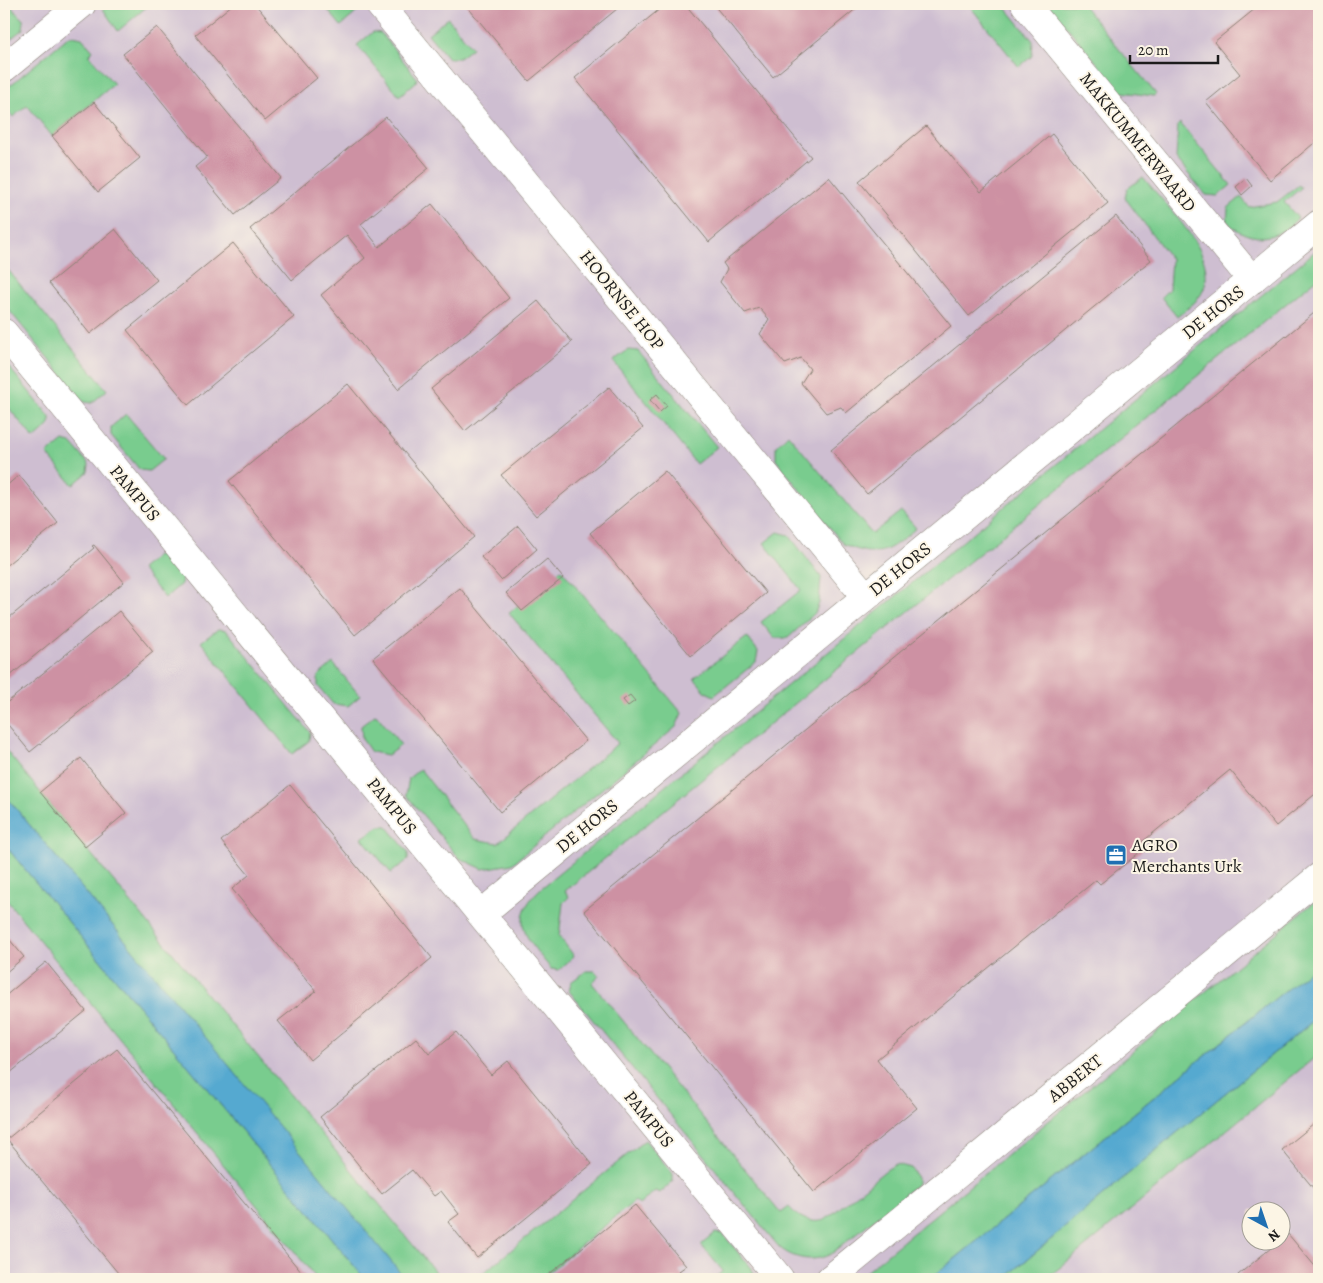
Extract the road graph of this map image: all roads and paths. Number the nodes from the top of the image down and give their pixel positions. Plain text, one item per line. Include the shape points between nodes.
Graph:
1 (82, 4) edge
2 (379, 4) edge
3 (1025, 4) edge
4 (4, 68) edge
5 (1319, 224) edge
6 (1252, 280) junction
7 (4, 333) edge
8 (866, 597) junction
9 (1319, 877) edge
10 (481, 914) junction
11 (780, 1279) edge
12 (830, 1279) edge

1 - 4 street
2 - 8 street, HOORNSE HOP
3 - 6 street, MAKKUMMERWAARD
5 - 6 street, DE HORS
6 - 8 street, DE HORS
7 - 10 street, PAMPUS
8 - 10 street, DE HORS
9 - 12 street, ABBERT
10 - 11 street, PAMPUS

